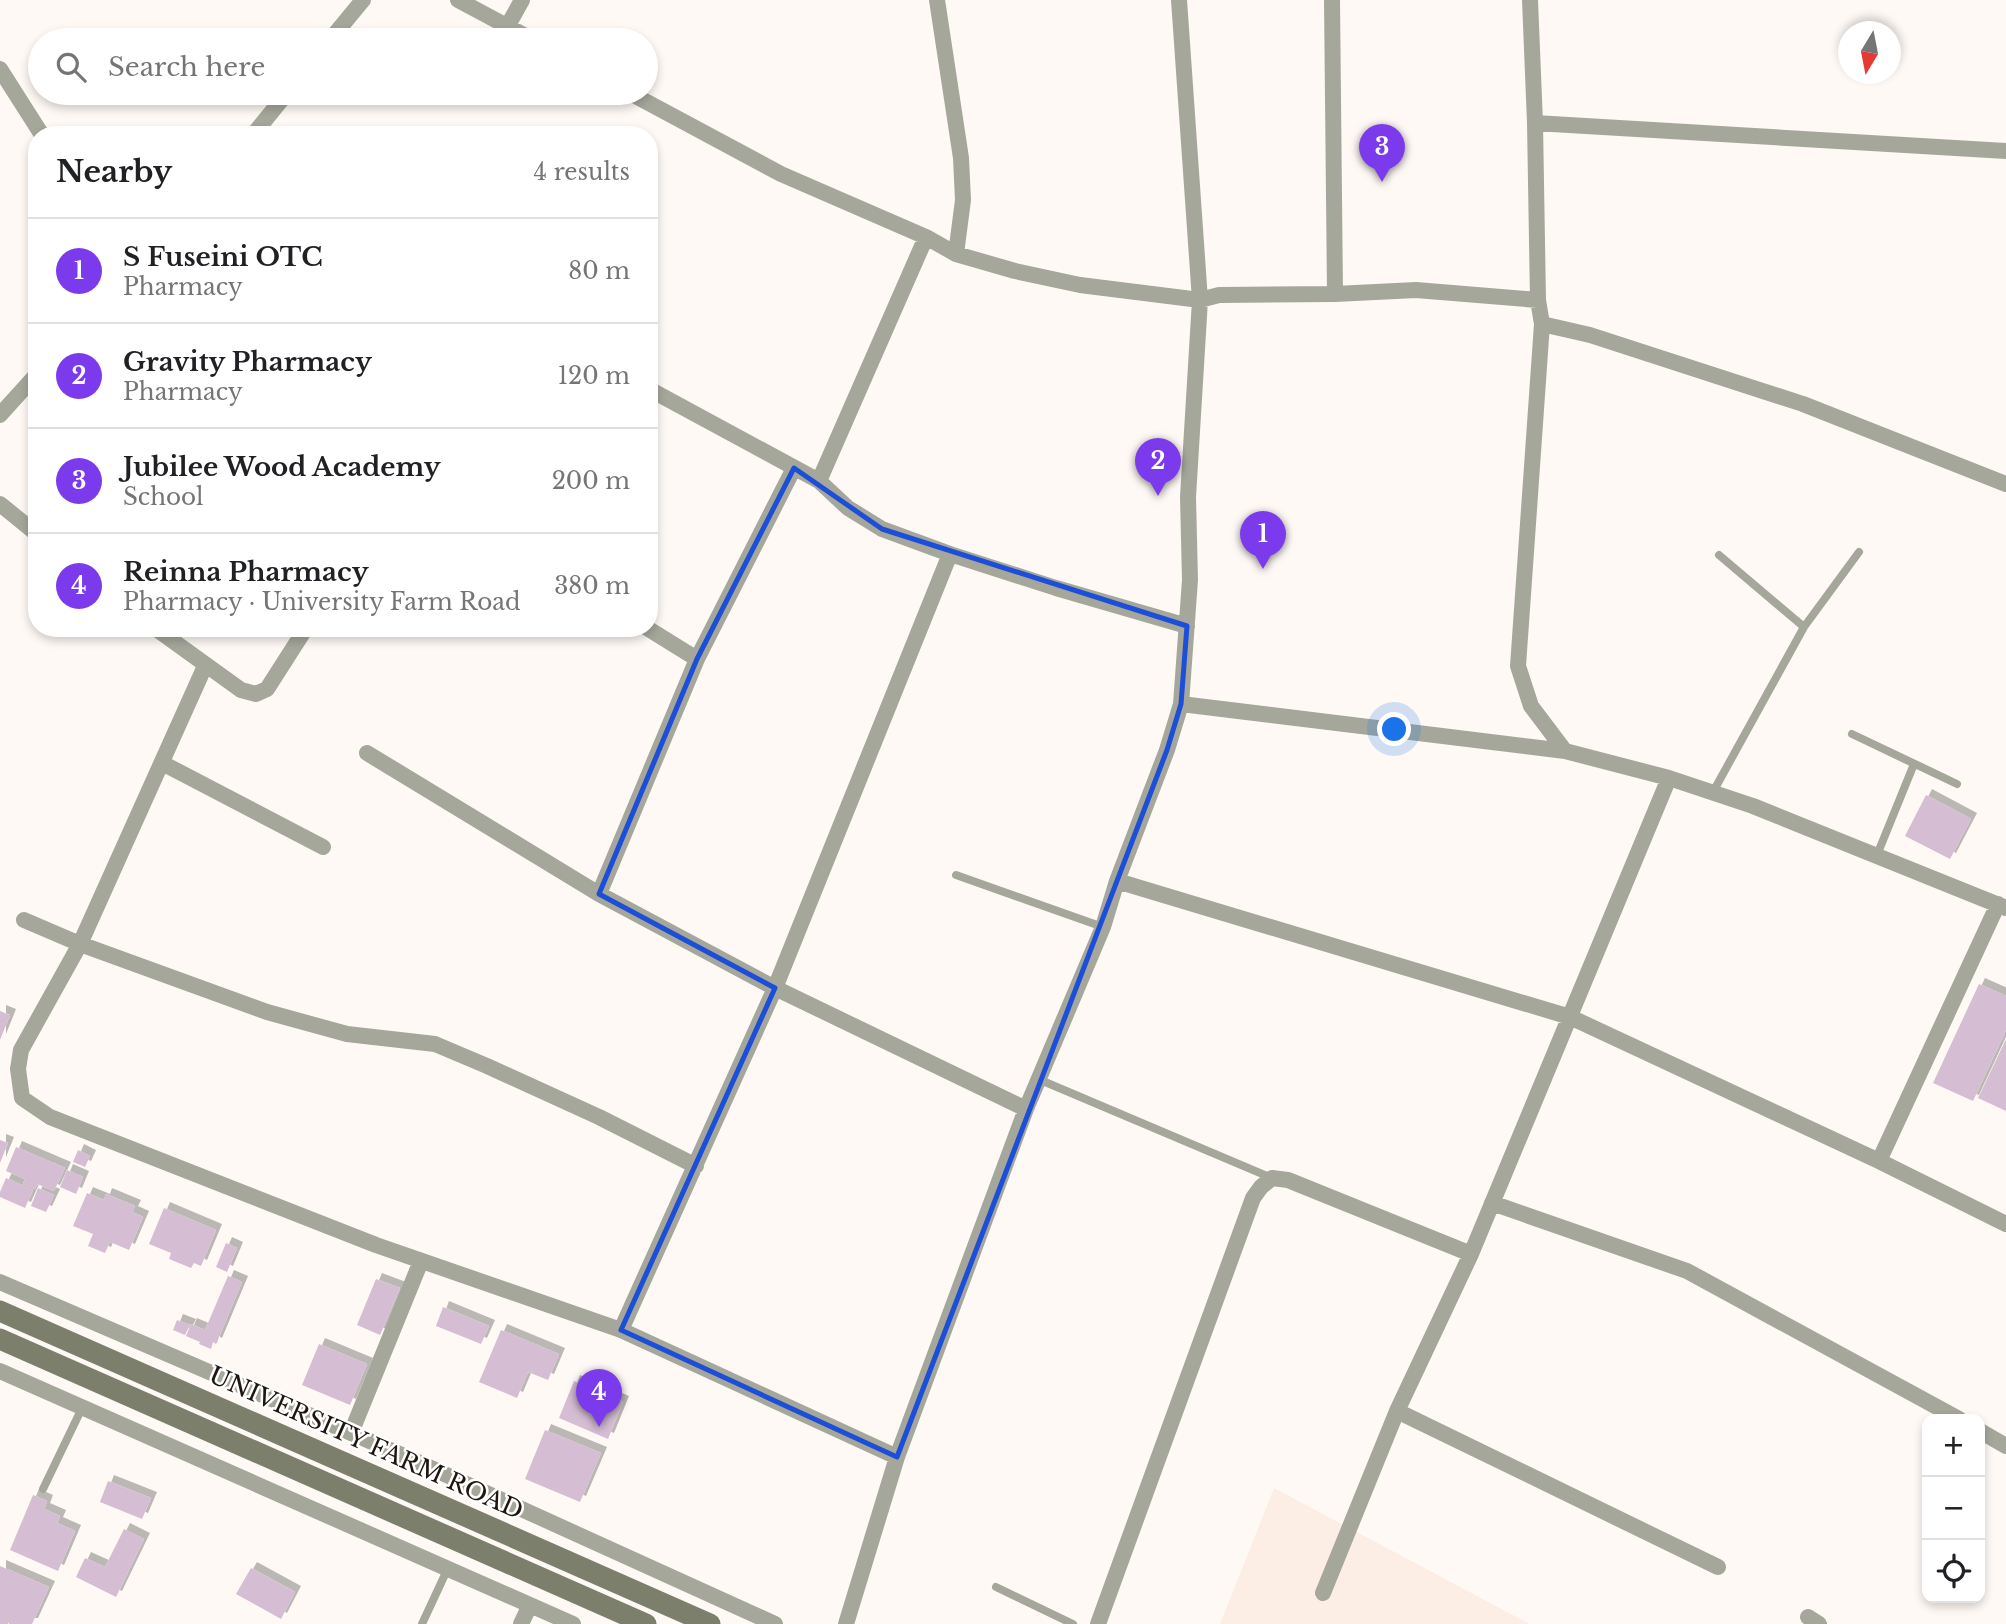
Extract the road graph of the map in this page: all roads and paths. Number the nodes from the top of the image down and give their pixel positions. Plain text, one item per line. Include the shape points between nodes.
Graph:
1 (363, 0) edge
2 (458, 0) edge
3 (522, 0) edge
4 (937, 0) edge
5 (1179, 0) edge
6 (1332, 0) edge
7 (1530, 0) edge
8 (507, 27) joint
9 (340, 28) edge
10 (0, 69) edge
11 (278, 105) edge
12 (652, 105) edge
13 (1535, 122) junction
14 (36, 126) edge
15 (260, 126) edge
16 (2006, 151) edge
17 (926, 237) junction
18 (956, 254) junction
19 (1335, 294) junction
20 (1200, 300) junction
21 (1538, 300) junction
22 (1542, 324) junction
23 (28, 384) edge
24 (658, 395) edge
25 (0, 415) edge
26 (794, 468) junction
27 (819, 481) junction
28 (2006, 484) edge
29 (0, 504) edge
30 (28, 527) edge
31 (1859, 551) dead end
32 (950, 554) junction
33 (1719, 555) dead end
34 (1187, 626) junction
35 (1804, 627) junction
36 (658, 635) edge
37 (167, 637) edge
38 (300, 637) edge
39 (697, 659) junction
40 (205, 666) junction
41 (1181, 704) junction
42 (1852, 734) dead end
43 (1565, 751) junction
44 (367, 753) dead end
45 (162, 763) junction
46 (1914, 764) junction
47 (1670, 778) junction
48 (1957, 785) dead end
49 (1713, 792) junction
50 (323, 847) dead end
51 (1877, 855) junction
52 (956, 875) dead end
53 (1117, 881) junction
54 (599, 894) junction
55 (2002, 906) edge
56 (24, 920) dead end
57 (1103, 927) junction
58 (80, 944) junction
59 (775, 988) junction
60 (1570, 1017) junction
61 (1038, 1079) junction
62 (1026, 1109) junction
63 (1879, 1161) junction
64 (696, 1166) junction
65 (1272, 1178) junction
66 (1492, 1203) junction
67 (2006, 1224) edge
68 (1471, 1254) junction
69 (421, 1261) junction
70 (0, 1282) edge
71 (0, 1311) edge
72 (621, 1330) junction
73 (0, 1339) edge
74 (0, 1371) edge
75 (82, 1408) junction
76 (1397, 1411) junction
77 (1950, 1414) edge
78 (351, 1433) junction
79 (1985, 1434) edge
80 (2006, 1446) edge
81 (897, 1457) junction
82 (43, 1489) dead end
83 (1718, 1567) dead end
84 (448, 1569) junction
85 (996, 1587) dead end
86 (1323, 1593) dead end
87 (530, 1605) junction
88 (422, 1624) edge
89 (520, 1624) edge
90 (573, 1624) edge
91 (646, 1624) edge
92 (710, 1624) edge
93 (775, 1624) edge
94 (846, 1624) edge
95 (1073, 1624) edge
96 (1098, 1624) edge

1 - 9 street
2 - 8 street
3 - 8 street
4 - 18 street via 961,158 963,200
5 - 20 street
6 - 19 street
7 - 13 street
10 - 14 street
11 - 15 street
12 - 17 street via 781,174
13 - 16 street
13 - 21 street
17 - 18 street
17 - 27 street
18 - 20 street via 1080,285
19 - 20 street via 1219,295
19 - 21 street via 1416,290
20 - 34 street via 1188,497
21 - 22 street
22 - 28 street via 1590,335 1803,404
22 - 43 street via 1518,666 1531,706
23 - 25 street
24 - 26 street
26 - 27 street
26 - 39 street
27 - 32 street via 848,508 882,528
29 - 30 street
31 - 35 lane
32 - 34 street
32 - 59 street
33 - 35 lane
34 - 41 street
35 - 49 lane
36 - 39 street
37 - 40 street
38 - 40 street via 267,689 256,694 241,690
39 - 54 street
40 - 45 street
41 - 43 street
41 - 53 street
42 - 46 lane
43 - 47 street
44 - 54 street
45 - 50 street
45 - 58 street
46 - 48 lane
46 - 51 lane
47 - 49 street
47 - 60 street
49 - 51 street
51 - 55 street
52 - 57 lane
53 - 57 street
53 - 60 street
54 - 59 street
55 - 63 street
56 - 58 street
57 - 61 street
58 - 64 street via 267,1012 347,1034 435,1044
58 - 69 street via 21,1050 22,1098 50,1116
59 - 62 street
59 - 64 street
60 - 63 street
60 - 66 street
61 - 62 street
61 - 65 lane
62 - 81 street
63 - 67 street
64 - 72 street
65 - 68 street via 1288,1180
65 - 96 street via 1253,1198
66 - 68 street
66 - 77 street via 1687,1271
68 - 76 street
69 - 72 street
69 - 78 street
70 - 78 street
71 - 92 street, UNIVERSITY FARM ROAD
72 - 81 street
73 - 91 street
74 - 75 street
75 - 82 lane
75 - 84 street
76 - 83 street
76 - 86 street
78 - 93 street
79 - 80 street
81 - 94 street
84 - 87 street
84 - 88 lane
85 - 95 lane
87 - 89 street
87 - 90 street

